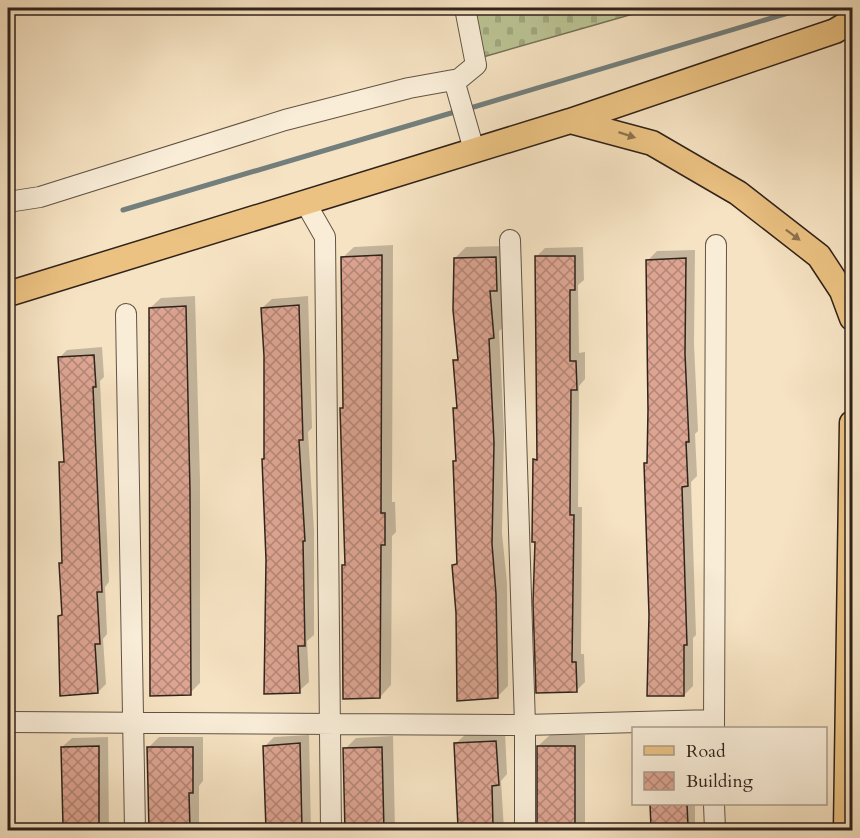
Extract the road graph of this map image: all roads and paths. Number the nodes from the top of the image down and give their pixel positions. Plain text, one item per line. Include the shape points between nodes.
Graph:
1 (465, 8) edge
2 (852, 21) edge
3 (454, 80) junction
4 (570, 121) junction
5 (474, 150) junction
6 (8, 202) edge
7 (305, 202) junction
8 (510, 240) dead end
9 (716, 245) dead end
10 (8, 294) edge
11 (126, 314) dead end
12 (852, 318) edge
13 (852, 423) edge
14 (8, 723) edge
15 (135, 723) junction
16 (330, 724) junction
17 (525, 724) junction
18 (714, 724) edge
19 (714, 805) edge
20 (135, 831) edge
21 (331, 831) edge
22 (525, 831) edge
23 (715, 831) edge
24 (846, 831) edge

1 - 3 street via 476,65
2 - 4 main road via 835,31
3 - 5 street
3 - 6 street via 285,120 39,197
4 - 5 main road
4 -> 12 main road via 652,143 738,194 819,256 842,291
5 - 7 main road
7 - 10 main road
7 - 16 street via 325,237
8 - 17 street
9 - 18 street
11 - 15 street
13 - 24 main road
14 - 15 street
15 - 16 street
15 - 20 street
16 - 17 street
16 - 21 street
17 - 18 street
17 - 22 street
19 - 23 street

